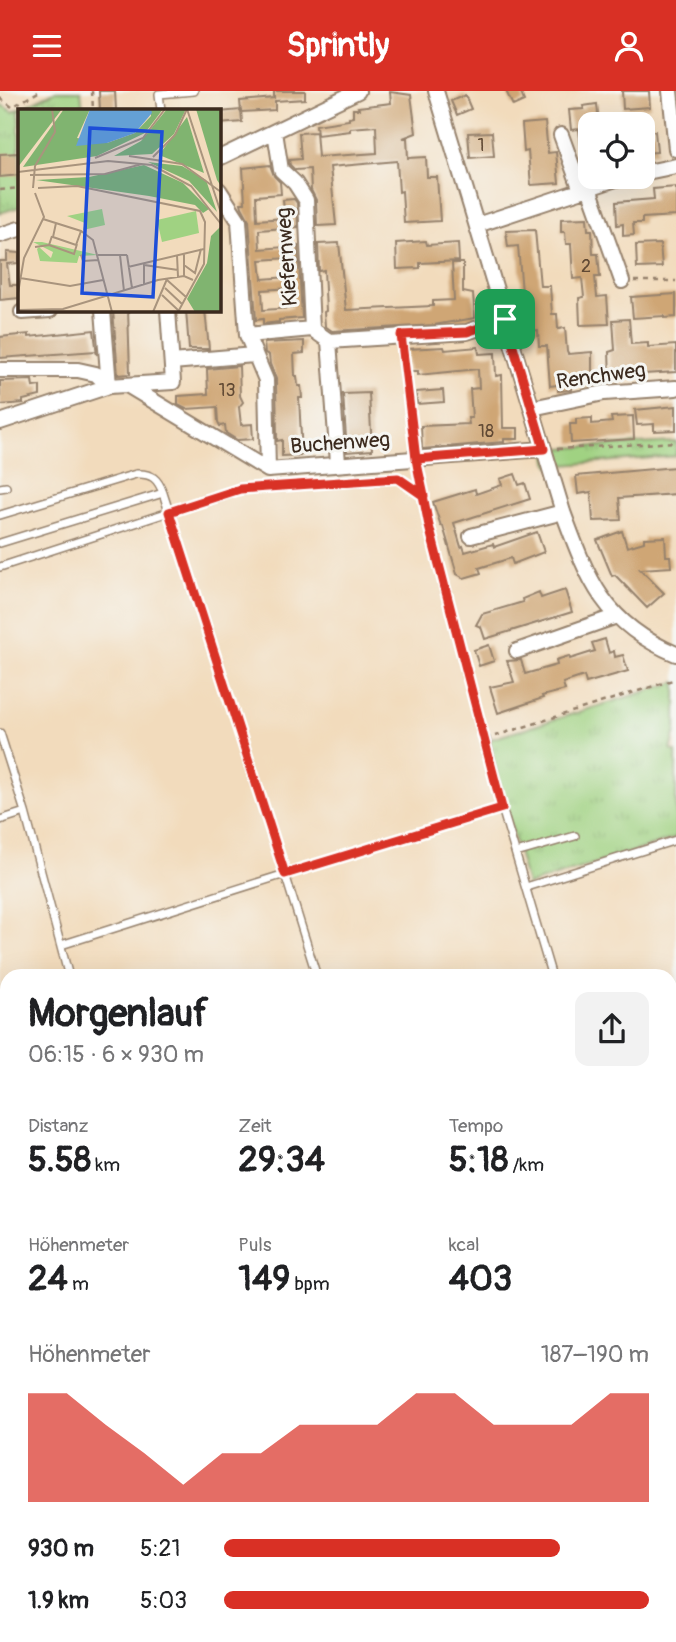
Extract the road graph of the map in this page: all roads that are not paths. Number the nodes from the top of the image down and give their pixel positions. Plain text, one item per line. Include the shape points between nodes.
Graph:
1 (194, 91) edge
2 (358, 91) edge
3 (436, 91) edge
4 (670, 91) edge
5 (338, 96) edge
6 (161, 109) edge
7 (275, 132) junction
8 (561, 135) dead end
9 (676, 149) edge
10 (220, 158) edge
11 (676, 166) edge
12 (655, 170) edge
13 (578, 173) edge
14 (585, 189) joint
15 (220, 192) edge
16 (477, 225) junction
17 (18, 229) edge
18 (0, 235) edge
19 (622, 281) road end
20 (36, 311) edge
21 (103, 311) edge
22 (167, 311) edge
23 (22, 312) dead end
24 (505, 319) junction
25 (312, 329) junction
26 (247, 335) junction
27 (329, 341) junction
28 (254, 355) junction
29 (172, 362) junction
30 (0, 369) edge
31 (127, 385) junction
32 (109, 386) junction
33 (676, 388) edge
34 (532, 408) junction
35 (0, 422) edge
36 (544, 449) junction
37 (338, 463) junction
38 (268, 470) junction
39 (163, 493) junction
40 (424, 496) road end
41 (169, 512) junction
42 (563, 512) junction
43 (0, 515) edge
44 (471, 536) dead end
45 (0, 543) edge
46 (0, 568) edge
47 (617, 616) junction
48 (517, 651) dead end
49 (676, 654) edge
50 (0, 733) edge
51 (486, 739) road end
52 (502, 808) junction
53 (25, 812) junction
54 (0, 820) edge
55 (575, 836) dead end
56 (676, 841) edge
57 (516, 853) junction
58 (285, 874) junction
59 (526, 887) junction
60 (61, 945) junction
61 (67, 969) edge
62 (315, 969) edge
63 (550, 969) edge

1 - 6 lane via 159,94
2 - 5 street
3 - 16 street
4 - 9 street
5 - 7 street
7 - 10 street
7 - 25 street, Kiefernweg via 281,170 306,200
8 - 13 street
11 - 12 street
14 - 16 street
14 - 19 street
15 - 26 street via 239,221
16 - 24 street
17 - 18 street
20 - 23 street
21 - 32 street
22 - 29 street
24 - 27 street via 467,332
24 - 34 street
25 - 26 street
25 - 27 street, Kiefernweg
26 - 28 street
27 - 37 street
28 - 29 street
28 - 38 street via 267,380
29 - 31 street via 173,382
30 - 32 street via 78,370 96,374
31 - 32 street
31 - 38 street
32 - 35 street
33 - 34 street, Renchweg via 604,393
34 - 36 street
36 - 37 street, Buchenweg
36 - 42 street
37 - 38 street, Buchenweg
39 - 41 lane
39 - 43 lane via 154,477 136,474
39 - 45 lane
40 - 41 lane via 398,478 240,489
41 - 46 lane
41 - 58 lane
42 - 44 street
42 - 47 street via 596,591
47 - 48 street
47 - 49 street
50 - 53 lane
51 - 52 lane
52 - 57 lane
52 - 58 lane
53 - 54 lane
53 - 60 lane
55 - 57 lane
56 - 59 lane
57 - 59 lane
58 - 60 lane
58 - 62 lane
59 - 63 lane
60 - 61 lane

